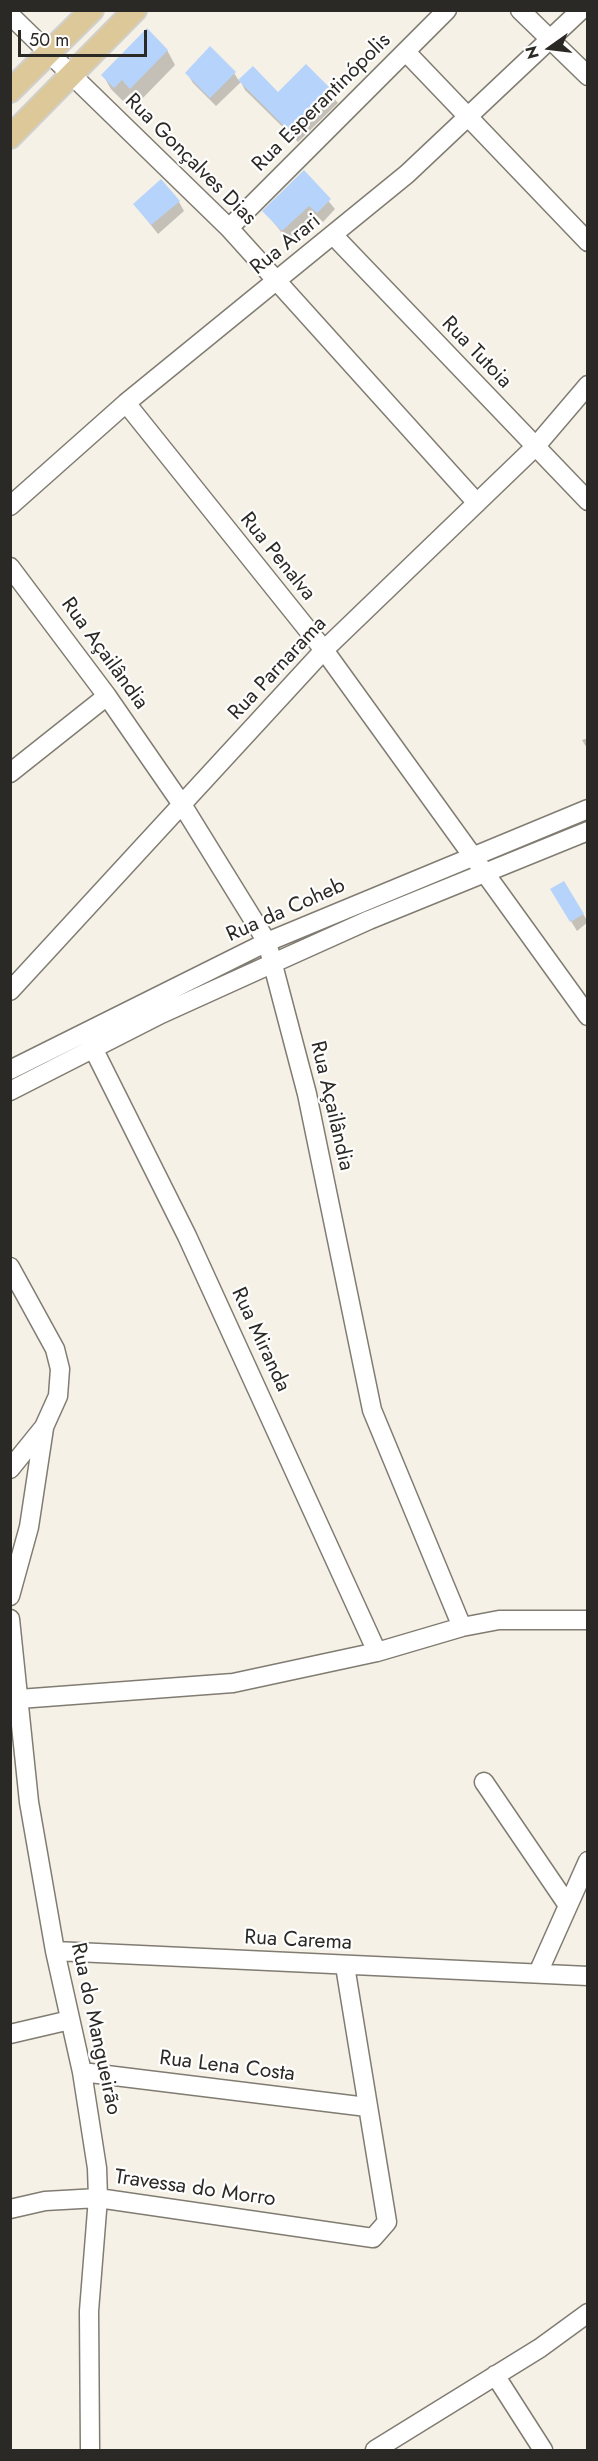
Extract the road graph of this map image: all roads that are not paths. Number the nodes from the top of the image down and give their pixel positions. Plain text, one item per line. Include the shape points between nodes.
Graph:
1 (92, 10) edge
2 (135, 10) edge
3 (447, 10) edge
4 (520, 10) edge
5 (581, 10) edge
6 (10, 15) edge
7 (550, 39) junction
8 (50, 52) junction
9 (406, 52) junction
10 (74, 76) junction
11 (588, 76) edge
12 (10, 92) edge
13 (469, 117) junction
14 (10, 137) edge
15 (229, 228) junction
16 (334, 236) junction
17 (588, 242) edge
18 (276, 281) junction
19 (588, 386) edge
20 (126, 404) junction
21 (536, 446) junction
22 (588, 501) edge
23 (477, 503) junction
24 (10, 506) edge
25 (10, 567) edge
26 (324, 650) junction
27 (107, 696) junction
28 (10, 773) edge
29 (183, 806) junction
30 (588, 809) edge
31 (588, 831) edge
32 (472, 859) junction
33 (486, 873) junction
34 (267, 942) junction
35 (272, 964) junction
36 (10, 991) edge
37 (588, 1016) edge
38 (94, 1050) junction
39 (10, 1070) edge
40 (10, 1091) edge
41 (10, 1267) edge
42 (44, 1426) junction
43 (10, 1469) edge
44 (10, 1596) edge
45 (10, 1619) edge
46 (588, 1620) edge
47 (462, 1627) junction
48 (377, 1652) junction
49 (16, 1705) edge
50 (484, 1782) dead end
51 (588, 1861) edge
52 (567, 1904) junction
53 (55, 1951) junction
54 (345, 1966) junction
55 (538, 1973) junction
56 (588, 1976) edge
57 (70, 2020) junction
58 (10, 2034) edge
59 (82, 2072) junction
60 (367, 2107) junction
61 (98, 2198) junction
62 (10, 2209) edge
63 (588, 2313) edge
64 (495, 2375) junction
65 (90, 2451) edge
66 (375, 2451) edge
67 (543, 2451) edge

1 - 8 main road
2 - 10 main road
3 - 9 street, Rua Esperantinópolis
4 - 7 street
5 - 7 street, Rua Arari
6 - 8 street, Rua Gonçalves Dias
7 - 11 street
7 - 13 street, Rua Arari
8 - 10 street, Rua Gonçalves Dias
8 - 12 main road
9 - 13 street
9 - 15 street, Rua Esperantinópolis
10 - 14 main road
10 - 15 street, Rua Gonçalves Dias
13 - 16 street, Rua Arari
13 - 17 street
15 - 18 street, Rua Gonçalves Dias
16 - 18 street, Rua Arari
16 - 21 street, Rua Tutoia
18 - 20 street, Rua Arari
18 - 23 street, Rua Gonçalves Dias
19 - 21 street, Rua Parnarama
20 - 24 street, Rua Arari
20 - 26 street, Rua Penalva
21 - 22 street, Rua Tutoia
21 - 23 street, Rua Parnarama
23 - 26 street, Rua Parnarama
25 - 27 street, Rua Açailândia
26 - 29 street, Rua Parnarama
26 - 32 street, Rua Penalva
27 - 28 street
27 - 29 street, Rua Açailândia
29 - 34 street, Rua Açailândia
29 - 36 street, Rua Parnarama
30 - 32 street, Rua da Coheb
31 - 33 street, Rua da Coheb
32 - 33 street, Rua Penalva
32 - 34 street, Rua da Coheb
33 - 35 street, Rua da Coheb
33 - 37 street, Rua Penalva
34 - 35 street, Rua Açailândia
34 - 39 street, Rua da Coheb
35 - 38 street, Rua da Coheb via 161,1014
35 - 47 street, Rua Açailândia via 308,1094 372,1410
38 - 40 street, Rua da Coheb
38 - 48 street, Rua Miranda via 187,1236
41 - 42 street via 55,1349 60,1369 58,1396
42 - 43 street
42 - 44 street via 29,1527
45 - 49 street, Rua do Mangueirão
46 - 47 street via 499,1620
47 - 48 street
48 - 49 street via 233,1683
49 - 53 street, Rua do Mangueirão
50 - 52 street
51 - 52 street
52 - 55 street
53 - 54 street, Rua Carema
53 - 57 street, Rua do Mangueirão
54 - 55 street, Rua Carema
54 - 60 street
55 - 56 street, Rua Carema
57 - 58 street
57 - 59 street, Rua do Mangueirão
59 - 60 street, Rua Lena Costa
59 - 61 street, Rua do Mangueirão via 93,2134
60 - 61 street, Travessa do Morro via 387,2222 373,2238
61 - 62 street, Travessa do Morro via 45,2201
61 - 65 street, Rua do Mangueirão via 89,2311
63 - 64 street
64 - 66 street
64 - 67 street

